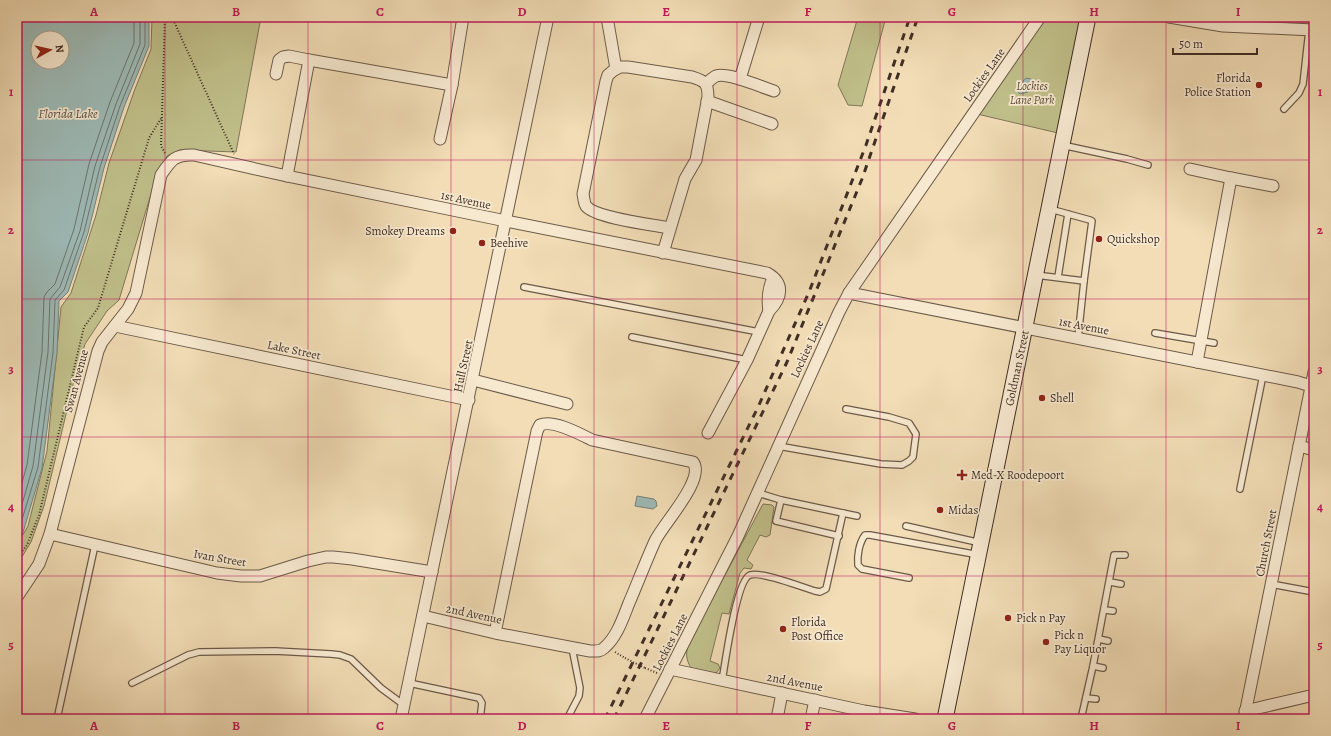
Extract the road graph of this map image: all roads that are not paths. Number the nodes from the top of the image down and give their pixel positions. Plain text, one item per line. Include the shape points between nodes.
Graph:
1 (463, 17) edge
2 (548, 17) edge
3 (607, 17) edge
4 (759, 17) edge
5 (1040, 17) edge
6 (1088, 17) edge
7 (1169, 17) edge
8 (1311, 30) edge
9 (309, 60) junction
10 (616, 69) junction
11 (276, 74) dead end
12 (740, 79) junction
13 (706, 84) junction
14 (452, 86) junction
15 (774, 91) dead end
16 (707, 101) junction
17 (1284, 109) dead end
18 (772, 124) dead end
19 (440, 139) dead end
20 (1062, 145) junction
21 (1148, 165) dead end
22 (1190, 169) dead end
23 (161, 175) joint
24 (287, 176) junction
25 (1231, 178) junction
26 (1273, 186) dead end
27 (1049, 209) junction
28 (1068, 214) junction
29 (506, 221) junction
30 (670, 228) junction
31 (663, 253) junction
32 (1036, 275) junction
33 (1058, 277) junction
34 (1084, 280) junction
35 (524, 287) dead end
36 (849, 293) junction
37 (115, 326) junction
38 (1026, 328) junction
39 (759, 332) junction
40 (1155, 333) dead end
41 (632, 337) dead end
42 (1078, 338) junction
43 (1201, 340) junction
44 (1214, 343) dead end
45 (747, 360) junction
46 (1197, 362) junction
47 (1314, 372) edge
48 (1263, 375) junction
49 (473, 380) junction
50 (1313, 386) edge
51 (469, 400) junction
52 (567, 404) dead end
53 (846, 409) dead end
54 (708, 433) dead end
55 (778, 446) junction
56 (1299, 446) junction
57 (1314, 450) edge
58 (1240, 489) dead end
59 (758, 493) junction
60 (781, 500) junction
61 (843, 513) junction
62 (857, 516) dead end
63 (906, 526) dead end
64 (50, 534) junction
65 (839, 536) junction
66 (95, 544) junction
67 (980, 549) junction
68 (1125, 555) dead end
69 (432, 572) junction
70 (909, 578) dead end
71 (1110, 582) junction
72 (1121, 584) dead end
73 (1271, 584) junction
74 (1314, 592) edge
75 (17, 597) edge
76 (1105, 610) junction
77 (1113, 611) dead end
78 (423, 616) junction
79 (495, 632) junction
80 (1099, 639) junction
81 (1108, 641) dead end
82 (572, 648) junction
83 (1093, 666) junction
84 (1102, 668) dead end
85 (670, 670) junction
86 (722, 681) junction
87 (132, 683) dead end
88 (409, 683) junction
89 (782, 693) junction
90 (1314, 695) edge
91 (1086, 698) junction
92 (1096, 699) dead end
93 (815, 700) junction
94 (404, 706) junction
95 (1245, 715) edge
96 (57, 719) edge
97 (401, 719) edge
98 (480, 719) edge
99 (567, 719) edge
100 (645, 719) edge
101 (777, 719) edge
102 (811, 719) edge
103 (915, 719) edge
104 (945, 719) edge
105 (1081, 719) edge

1 - 14 street
2 - 29 street, Hull Street
3 - 10 street
4 - 12 street
5 - 36 street, Lockies Lane
6 - 20 street, Goldman Street
7 - 8 street via 1223,26
8 - 17 lane via 1299,93
9 - 11 street via 283,56 279,60
9 - 14 street
9 - 24 street
10 - 13 street via 628,67 657,71 692,77
10 - 30 street via 608,75 603,92 584,194 585,205 590,210 605,215
12 - 13 street via 717,76
12 - 15 street
13 - 16 street
14 - 19 street
16 - 18 street
16 - 30 street via 696,160 685,179
20 - 21 lane
20 - 27 street, Goldman Street
22 - 25 street
23 - 24 street, 1st Avenue via 170,162 184,154
23 - 37 street, Swan Avenue via 136,293
24 - 29 street, 1st Avenue
25 - 26 street
25 - 43 street
27 - 28 lane
27 - 32 street, Goldman Street
28 - 33 lane
28 - 34 lane via 1092,221
29 - 31 street, 1st Avenue
29 - 49 street, Hull Street
30 - 31 street
31 - 39 street, 1st Avenue via 767,273 773,278 768,296 769,311
32 - 33 lane
32 - 38 street, Goldman Street
33 - 34 lane
34 - 42 lane
35 - 39 lane
36 - 38 street, 1st Avenue
36 - 55 street, Lockies Lane
37 - 51 street, Lake Street
37 - 64 street, Swan Avenue via 98,351
38 - 42 street, 1st Avenue
38 - 67 street, Goldman Street
39 - 45 street
40 - 43 lane
41 - 45 lane
42 - 46 street, 1st Avenue
43 - 44 lane
43 - 46 street
45 - 54 street
46 - 48 street, 1st Avenue
47 - 50 street, Church Street
48 - 50 street, 1st Avenue
48 - 58 lane
49 - 51 street, Hull Street
49 - 52 street
50 - 56 street, Church Street
51 - 69 street, Hull Street
53 - 55 lane via 909,423 916,434 913,457 902,465 881,464
55 - 59 street, Lockies Lane
56 - 57 street
56 - 73 street, Church Street
59 - 60 lane
59 - 85 street, Lockies Lane
60 - 61 lane
60 - 65 lane via 776,521
61 - 62 lane
61 - 65 lane
63 - 67 lane
64 - 66 street, Ivan Street
64 - 75 street, Swan Avenue via 39,564
65 - 86 lane via 828,585 820,592 761,574 748,576 741,586
66 - 69 street, Ivan Street via 241,576 260,576 326,557
66 - 96 lane
67 - 70 lane via 865,536 857,559 862,569
67 - 104 street, Goldman Street
68 - 71 lane via 1114,555
69 - 78 street, Hull Street
71 - 72 lane
71 - 76 lane
73 - 74 lane
73 - 95 street, Church Street
76 - 77 lane
76 - 80 lane
78 - 79 street, 2nd Avenue
78 - 88 street, Hull Street
79 - 82 street, 2nd Avenue
79 - 82 street, 2nd Avenue via 540,425 552,424 592,440 693,462 696,468 694,480 687,495 656,539 617,631 608,644 599,651
80 - 81 lane
80 - 83 lane
82 - 99 lane via 580,688 579,696
83 - 84 lane
83 - 91 lane
85 - 86 street, 2nd Avenue
85 - 100 street, Lockies Lane
86 - 89 street, 2nd Avenue
87 - 94 lane via 199,652 274,651 331,654 351,659
88 - 94 street, Hull Street
88 - 98 lane via 479,698 482,703
89 - 93 street, 2nd Avenue
89 - 101 street
90 - 95 street
91 - 92 lane
91 - 105 lane
93 - 102 street
93 - 103 street, 2nd Avenue
94 - 97 street, Hull Street

